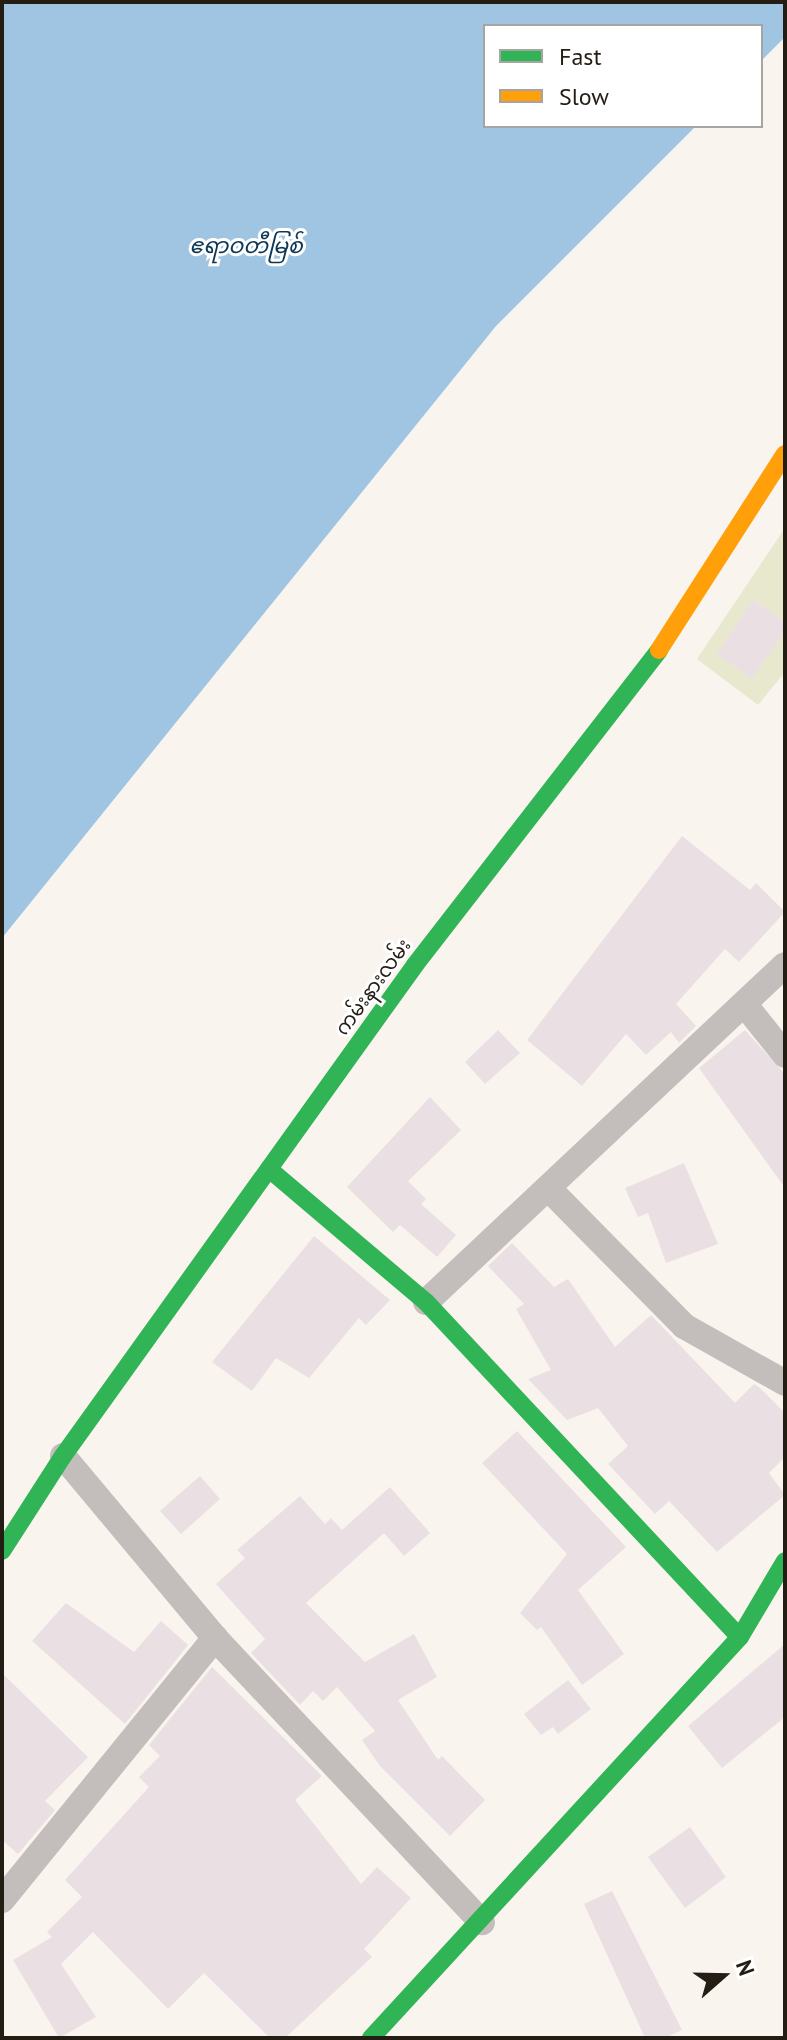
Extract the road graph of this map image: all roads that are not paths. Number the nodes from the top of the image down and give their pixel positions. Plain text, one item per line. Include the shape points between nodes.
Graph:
1 (785, 454) edge
2 (785, 965) edge
3 (745, 1005) junction
4 (785, 1055) edge
5 (269, 1169) junction
6 (548, 1188) junction
7 (426, 1302) junction
8 (785, 1383) edge
9 (63, 1456) junction
10 (2, 1551) edge
11 (785, 1561) edge
12 (740, 1637) junction
13 (215, 1638) junction
14 (2, 1900) edge
15 (482, 1922) junction
16 (371, 2038) edge

1 - 5 street, ကမ်းနားလမ်း via 643,675 415,965
2 - 3 street
3 - 4 street
3 - 6 street
5 - 7 street
5 - 9 street, ကမ်းနားလမ်း
6 - 7 street
6 - 8 street via 684,1326
7 - 12 street
9 - 10 street, ကမ်းနားလမ်း
9 - 13 street
11 - 12 street
12 - 15 street
13 - 14 street
13 - 15 street
15 - 16 street

